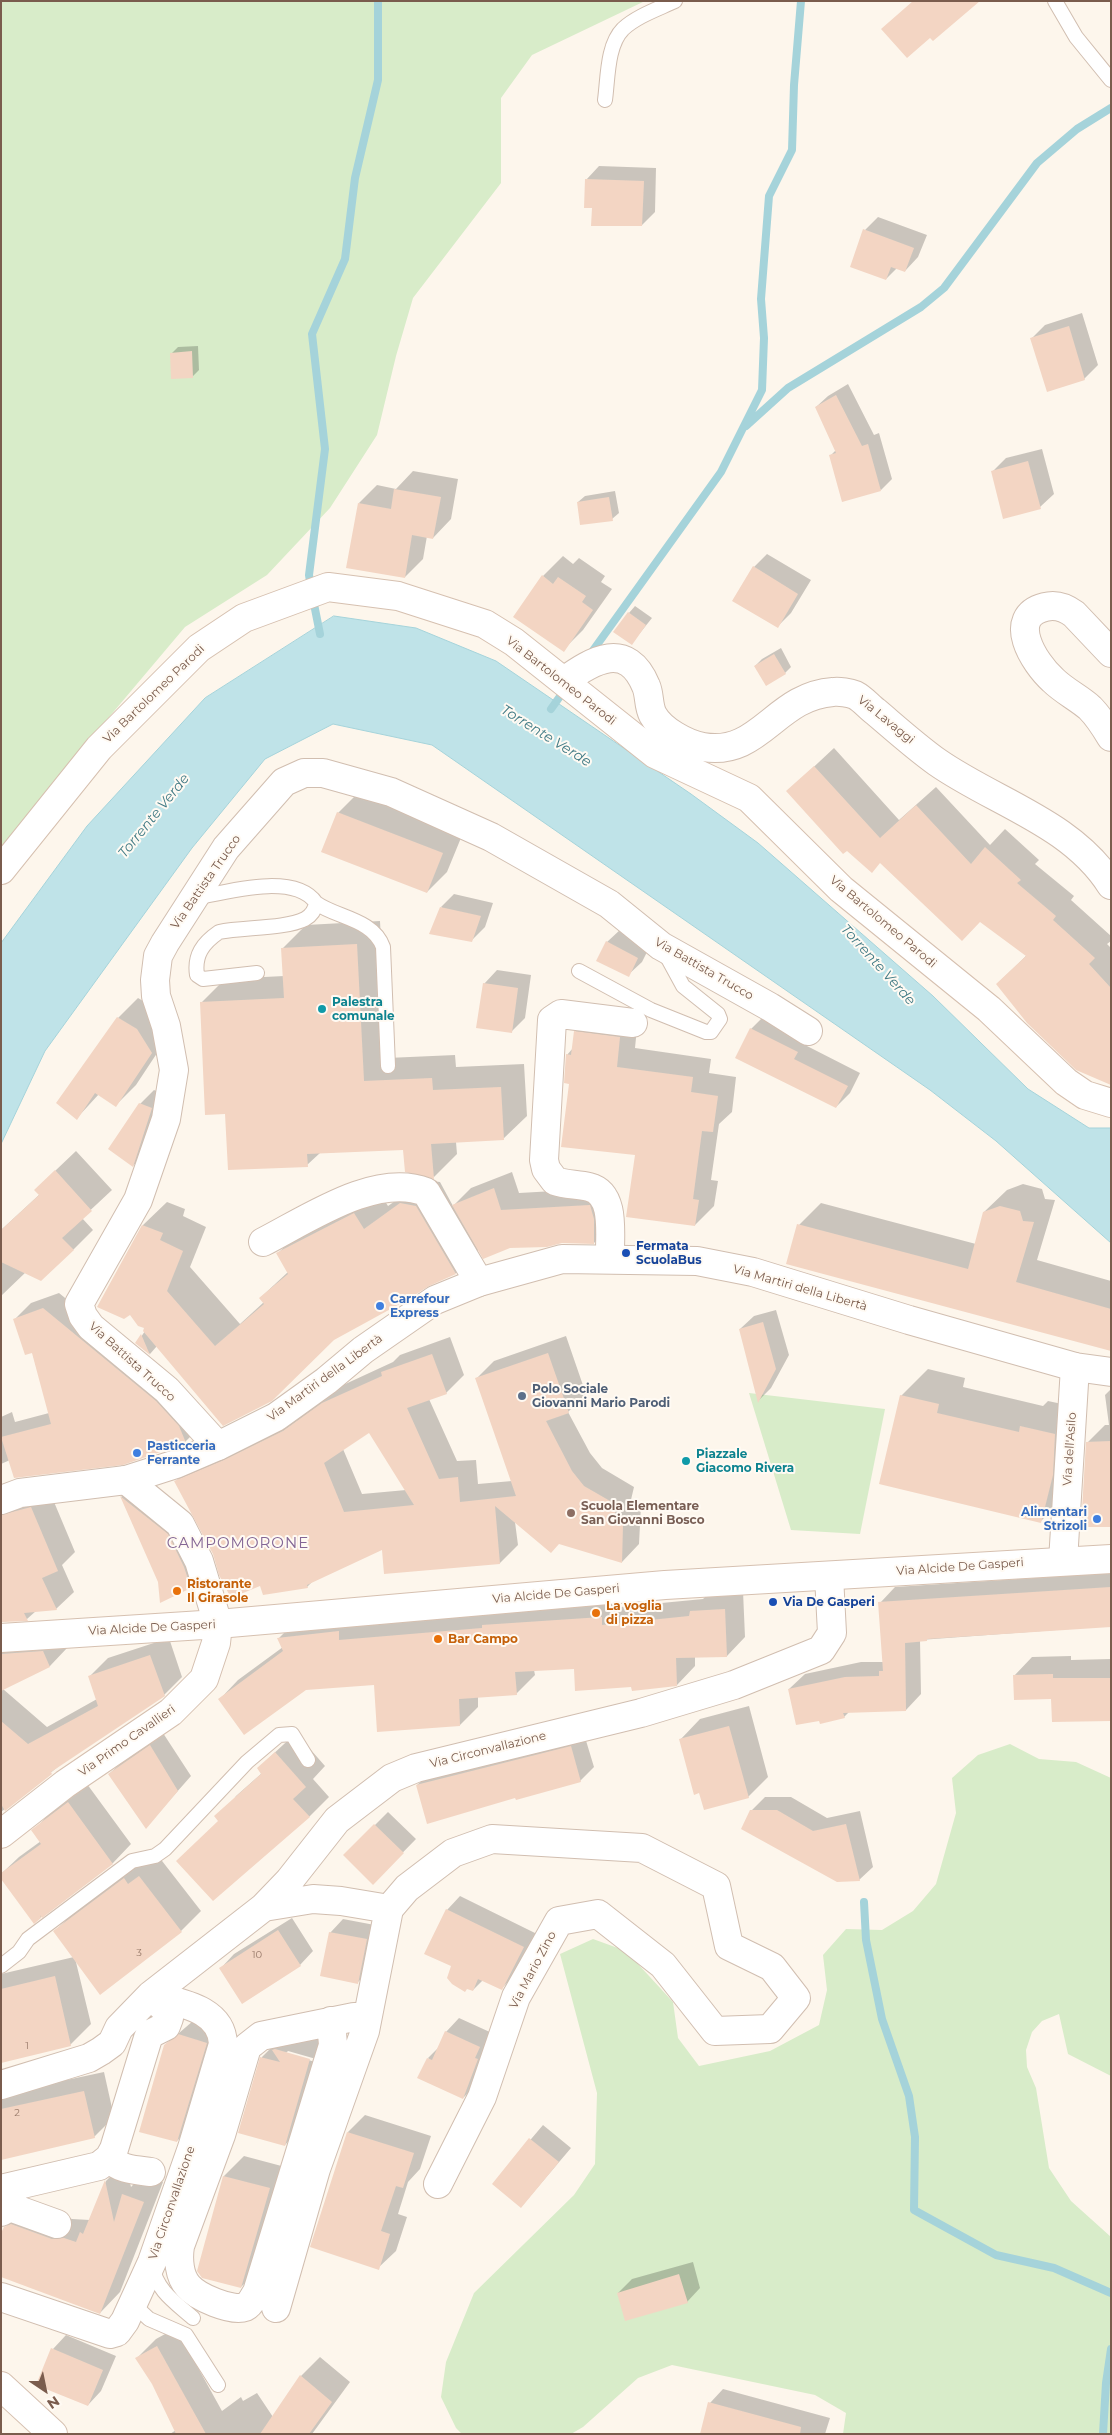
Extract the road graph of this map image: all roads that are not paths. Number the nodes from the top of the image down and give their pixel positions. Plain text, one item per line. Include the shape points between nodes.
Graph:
1 (675, 1) edge
2 (1055, 1) edge
3 (1111, 80) edge
4 (605, 100) dead end
5 (1111, 653) edge
6 (564, 681) junction
7 (1111, 737) edge
8 (1, 870) edge
9 (1111, 885) edge
10 (194, 898) junction
11 (316, 903) junction
12 (661, 946) junction
13 (579, 971) dead end
14 (257, 973) dead end
15 (633, 1023) dead end
16 (808, 1031) dead end
17 (388, 1066) dead end
18 (1111, 1103) edge
19 (264, 1242) dead end
20 (610, 1259) junction
21 (479, 1282) junction
22 (1075, 1367) junction
23 (1111, 1372) edge
24 (218, 1446) junction
25 (126, 1480) junction
26 (1, 1500) edge
27 (1111, 1559) edge
28 (1063, 1560) junction
29 (829, 1576) junction
30 (218, 1624) junction
31 (1, 1638) edge
32 (308, 1760) dead end
33 (1, 1834) edge
34 (264, 1907) junction
35 (389, 1909) junction
36 (1, 1966) edge
37 (151, 1995) junction
38 (367, 2018) junction
39 (331, 2021) junction
40 (1, 2085) edge
41 (110, 2158) junction
42 (151, 2172) dead end
43 (438, 2184) dead end
44 (1, 2189) edge
45 (1, 2212) edge
46 (57, 2224) dead end
47 (152, 2262) junction
48 (1, 2297) edge
49 (133, 2304) junction
50 (276, 2308) dead end
51 (193, 2318) dead end
52 (218, 2385) dead end
53 (1, 2386) edge
54 (53, 2434) edge

1 - 4 lane via 623,29 610,60
2 - 3 lane via 1076,37
5 - 7 street via 1067,609 1044,607 1027,620 1025,640 1040,665 1052,680 1090,709
6 - 8 street, Via Bartolomeo Parodi via 485,624 398,596 328,587 285,601 244,618 199,648 99,748
6 - 9 street, Via Lavaggi via 599,660 624,659 642,676 648,688 653,715 658,721 676,736 702,747 726,748 745,742 794,703 814,694 836,692 855,695 937,762 1046,824 1102,872
6 - 18 street, Via Bartolomeo Parodi via 655,754 749,798 841,889 990,1009 1066,1082 1084,1095
10 - 11 lane via 247,888 291,887 306,893
10 - 12 street, Via Battista Trucco via 226,848 284,782 304,773 324,773 391,792 491,837 609,904
10 - 24 street, Via Battista Trucco via 165,943 156,969 156,996 166,1026 174,1070 166,1120 138,1200 79,1304 91,1327 167,1390
11 - 14 lane via 312,914 296,922 219,932 211,937 197,956 197,975 203,979
11 - 17 lane via 330,912 349,917 380,940 383,947
12 - 13 lane via 683,986 718,1014 720,1019 711,1032 651,1010
12 - 16 street, Via Battista Trucco via 770,1006
15 - 20 street via 561,1014 552,1020 545,1123 546,1169 555,1181 589,1187 602,1194 608,1203
19 - 21 street via 350,1198 407,1186 426,1192
20 - 21 street, Via Martiri della Libertà via 562,1259
20 - 22 street, Via Martiri della Libertà via 697,1261 753,1272
21 - 24 street, Via Martiri della Libertà via 434,1300 276,1417
22 - 23 street, Via Martiri della Libertà
22 - 28 street, Via dell'Asilo
24 - 25 street, Via Martiri della Libertà
25 - 26 street, Via Martiri della Libertà via 20,1493
25 - 30 street via 180,1524 199,1561
27 - 28 street, Via Alcide De Gasperi
28 - 29 street, Via Alcide De Gasperi
29 - 30 street, Via Alcide De Gasperi via 665,1584
29 - 34 street, Via Circonvallazione via 832,1633 821,1650 734,1685 641,1713 416,1768 392,1778 337,1820
30 - 31 street, Via Alcide De Gasperi
30 - 33 street, Via Primo Cavallieri via 216,1643 204,1679 171,1712 65,1784
32 - 36 lane via 292,1734 279,1735 247,1762 165,1849 155,1856 132,1861 28,1939 19,1952
34 - 35 street via 313,1899
34 - 37 street, Via Circonvallazione
35 - 38 street, Via Mario Zino
35 - 43 street, Via Mario Zino via 407,1888 440,1862 492,1839 642,1848 716,1886 729,1946 772,1967 796,1998 770,2029 715,2031 663,1965 598,1914 559,1922 516,1997 482,2097
37 - 40 street, Via Circonvallazione via 119,2028 112,2043 101,2051 89,2058
37 - 41 street via 164,2008 168,2018 166,2026 148,2038
37 - 47 street, Via Circonvallazione via 191,2007 216,2020 223,2034 223,2044 192,2148
38 - 39 street via 354,2016
38 - 50 street, Via Mario Zino via 352,2073 316,2169
39 - 39 street via 260,2036 247,2047 221,2135 180,2246 178,2258 188,2286 200,2296 223,2305 243,2307 251,2302 256,2292 333,2044
41 - 42 street via 122,2167
41 - 44 street via 83,2171
45 - 46 street via 10,2207
47 - 49 street, Via Circonvallazione
47 - 51 lane via 157,2284 164,2294
48 - 49 street, Via Circonvallazione via 110,2334 122,2328
49 - 52 lane via 149,2319 186,2335
53 - 54 street

